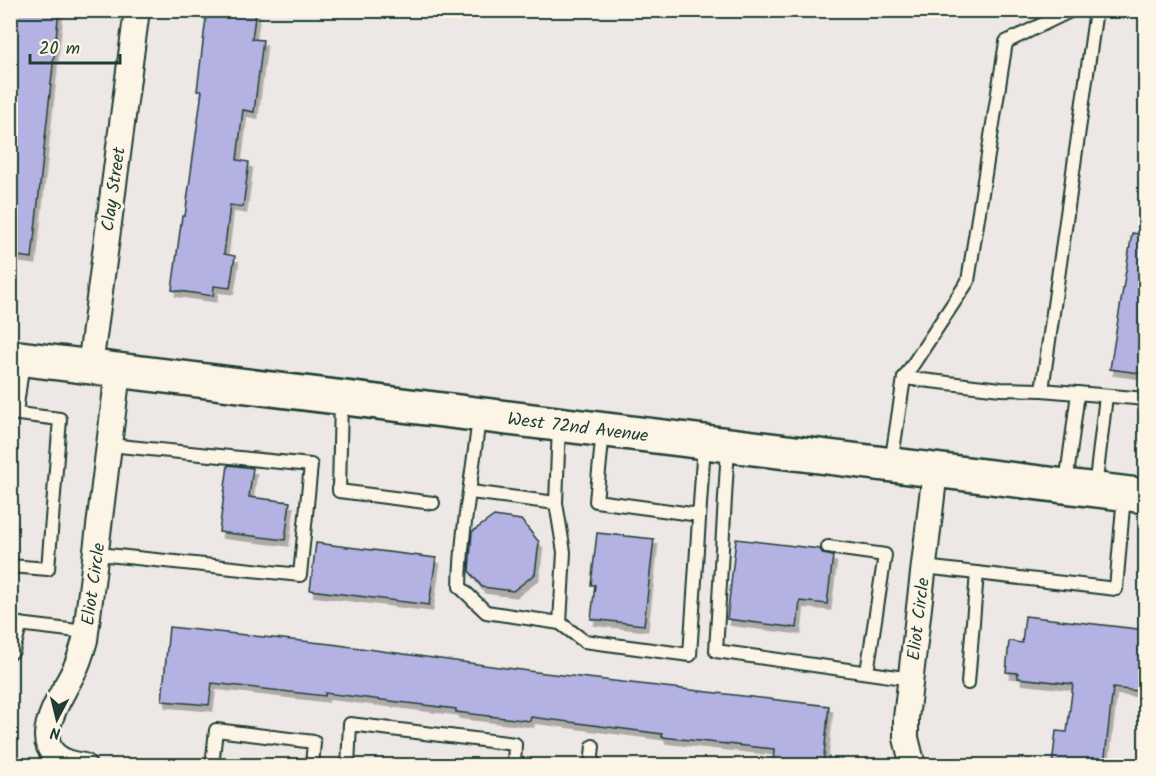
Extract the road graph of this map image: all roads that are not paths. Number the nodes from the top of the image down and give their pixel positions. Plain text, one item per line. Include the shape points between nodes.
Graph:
1 (137, 10) edge
2 (1072, 10) edge
3 (1096, 10) edge
4 (17, 358) edge
5 (104, 370) junction
6 (904, 378) junction
7 (1042, 390) junction
8 (1078, 393) junction
9 (1106, 396) junction
10 (341, 399) junction
11 (1146, 399) edge
12 (13, 413) edge
13 (479, 416) junction
14 (559, 425) junction
15 (603, 431) junction
16 (716, 444) junction
17 (109, 445) junction
18 (891, 465) junction
19 (935, 471) junction
20 (471, 492) junction
21 (1108, 492) edge
22 (433, 503) dead end
23 (556, 503) junction
24 (699, 515) junction
25 (828, 547) dead end
26 (98, 554) junction
27 (10, 566) edge
28 (924, 567) junction
29 (977, 573) junction
30 (560, 623) junction
31 (16, 624) edge
32 (86, 632) junction
33 (10, 653) edge
34 (867, 672) junction
35 (911, 679) junction
36 (968, 683) dead end
37 (593, 746) dead end
38 (77, 765) edge
39 (212, 765) edge
40 (312, 765) edge
41 (348, 765) edge
42 (514, 765) edge
43 (591, 765) edge
44 (914, 765) edge

1 - 5 street, Clay Street
2 - 6 lane via 1006,42 968,281
3 - 7 lane
4 - 5 main road, West 72nd Avenue
4 - 12 lane
5 - 10 main road, West 72nd Avenue
5 - 17 street, Eliot Circle
6 - 7 lane
6 - 18 lane
7 - 8 lane
8 - 9 lane
8 - 21 lane
9 - 11 lane
9 - 21 lane
10 - 13 main road, West 72nd Avenue
10 - 22 lane via 339,491
12 - 27 lane via 60,418 48,569
13 - 14 main road, West 72nd Avenue
13 - 20 lane
14 - 15 main road, West 72nd Avenue
14 - 23 lane
15 - 16 main road, West 72nd Avenue
15 - 24 lane via 596,501
16 - 18 main road, West 72nd Avenue
16 - 24 lane
16 - 34 lane via 716,651
17 - 26 street, Eliot Circle
17 - 26 lane via 311,465 310,476 300,574
18 - 19 main road, West 72nd Avenue
19 - 21 main road, West 72nd Avenue
19 - 28 street, Eliot Circle
20 - 23 lane
20 - 30 lane via 461,543 460,587 486,612
21 - 29 lane via 1116,589
23 - 30 lane via 564,552
24 - 30 lane via 690,655 584,641
25 - 34 lane via 885,555
26 - 32 street, Eliot Circle
28 - 29 lane
28 - 35 street, Eliot Circle
29 - 36 lane
31 - 32 lane
31 - 33 lane
32 - 38 street, Eliot Circle via 75,669 48,725 48,744 53,754
34 - 35 lane
35 - 44 street, Eliot Circle via 906,738
37 - 43 lane
39 - 40 lane via 216,730 314,742
41 - 42 lane via 350,724 515,744

